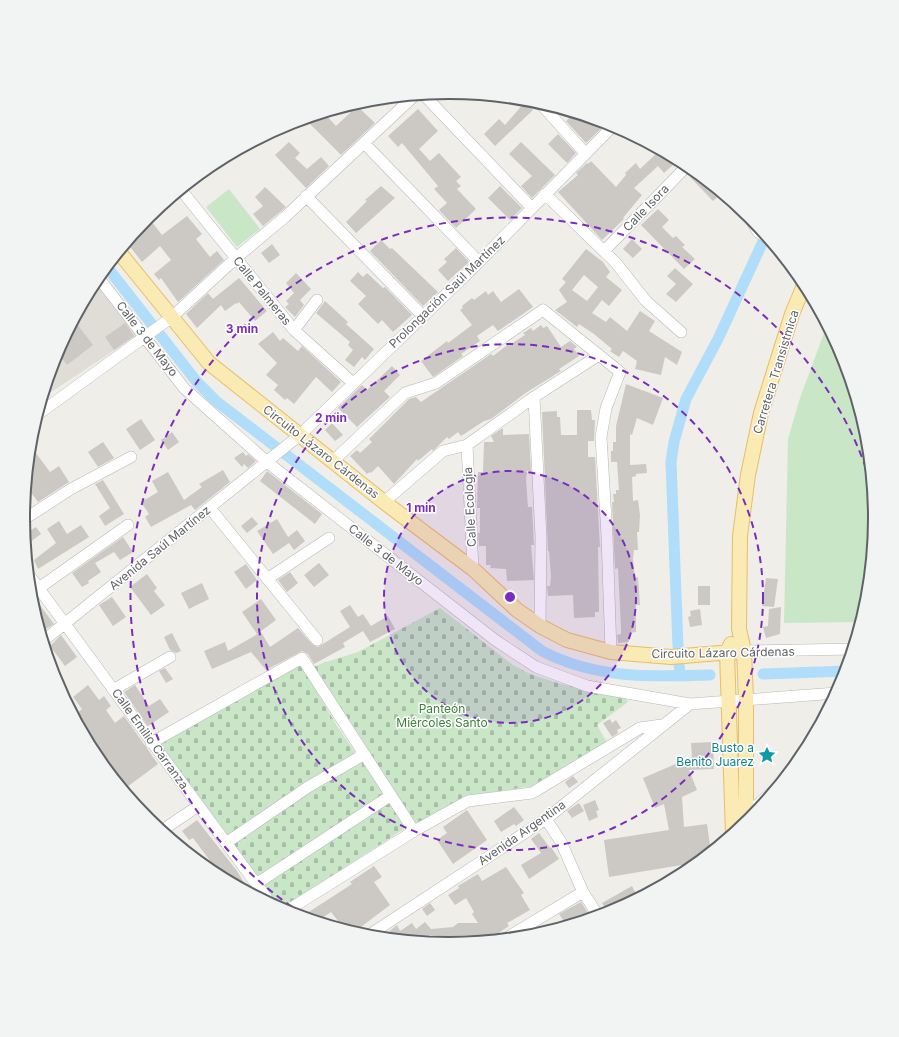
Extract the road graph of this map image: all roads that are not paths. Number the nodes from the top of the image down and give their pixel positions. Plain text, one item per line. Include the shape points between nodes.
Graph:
1 (429, 100) edge
2 (408, 102) edge
3 (546, 110) edge
4 (609, 130) edge
5 (364, 143) junction
6 (586, 154) junction
7 (683, 170) edge
8 (184, 194) edge
9 (546, 194) junction
10 (306, 196) junction
11 (532, 208) junction
12 (604, 251) junction
13 (122, 256) edge
14 (236, 258) junction
15 (479, 262) junction
16 (103, 283) edge
17 (802, 291) edge
18 (317, 300) dead end
19 (422, 316) junction
20 (169, 320) junction
21 (294, 330) junction
22 (681, 332) dead end
23 (148, 335) junction
24 (599, 355) junction
25 (353, 383) junction
26 (534, 397) junction
27 (44, 410) edge
28 (300, 435) junction
29 (468, 445) junction
30 (276, 455) joint
31 (131, 456) dead end
32 (333, 461) junction
33 (267, 462) junction
34 (384, 502) junction
35 (210, 508) junction
36 (30, 515) edge
37 (128, 525) dead end
38 (329, 538) dead end
39 (473, 569) junction
40 (267, 579) junction
41 (36, 584) edge
42 (39, 588) junction
43 (66, 623) junction
44 (540, 626) junction
45 (739, 629) junction
46 (47, 638) edge
47 (317, 640) dead end
48 (848, 649) edge
49 (744, 650) junction
50 (610, 652) junction
51 (727, 652) junction
52 (170, 657) dead end
53 (113, 690) junction
54 (831, 693) edge
55 (746, 697) junction
56 (729, 699) junction
57 (690, 704) junction
58 (662, 725) junction
59 (151, 743) junction
60 (363, 755) junction
61 (390, 796) junction
62 (198, 806) junction
63 (754, 806) edge
64 (739, 810) junction
65 (743, 818) edge
66 (546, 819) junction
67 (735, 825) edge
68 (166, 828) edge
69 (414, 832) junction
70 (226, 843) junction
71 (256, 884) junction
72 (583, 892) junction
73 (264, 895) edge
74 (293, 907) edge
75 (596, 912) edge
76 (375, 931) edge
77 (516, 932) edge

1 - 11 street
2 - 5 street
3 - 6 street
4 - 6 street, Prolongación Saúl Martínez
5 - 10 street
5 - 15 street
6 - 9 street, Prolongación Saúl Martínez
7 - 12 street, Calle Isora
8 - 14 street, Calle Palmeras
9 - 11 street, Prolongación Saúl Martínez
9 - 12 street
10 - 14 street
10 - 19 street
11 - 15 street, Prolongación Saúl Martínez
12 - 22 street via 646,301
13 - 20 main road, Circuito Lázaro Cárdenas
14 - 20 street
14 - 21 street, Calle Palmeras
15 - 19 street, Prolongación Saúl Martínez
16 - 23 street, Calle 3 de Mayo
17 - 45 main road, Carretera Transistmica via 761,413 748,474 740,536
18 - 21 street
19 - 25 street, Prolongación Saúl Martínez
20 - 23 street
20 - 28 main road, Circuito Lázaro Cárdenas via 209,363
21 - 25 street, Calle Palmeras
23 - 27 street
23 - 33 street, Calle 3 de Mayo via 184,388
24 - 26 street
24 - 32 street via 543,310 436,383 404,393
24 - 50 street via 620,372 606,408 601,437
25 - 28 street, Prolongación Saúl Martínez
26 - 29 street
26 - 44 street via 541,537
28 - 30 street, Prolongación Saúl Martínez
28 - 32 main road, Circuito Lázaro Cárdenas
29 - 34 street via 443,452
29 - 39 street, Calle Ecología
30 - 33 street, Avenida Saúl Martínez
31 - 36 street via 71,489
32 - 34 main road, Circuito Lázaro Cárdenas
33 - 35 street, Avenida Saúl Martínez
33 - 57 street, Calle 3 de Mayo via 495,640 536,668 587,686
34 - 39 main road, Circuito Lázaro Cárdenas
35 - 40 street
35 - 43 street, Avenida Saúl Martínez
37 - 42 street
38 - 40 street
39 - 44 main road, Circuito Lázaro Cárdenas via 517,610
40 - 47 street
41 - 42 street, Calle Emilio Carranza
42 - 43 street, Calle Emilio Carranza
43 - 46 street, Avenida Saúl Martínez
43 - 53 street, Calle Emilio Carranza
44 - 50 main road, Circuito Lázaro Cárdenas via 568,640
45 - 49 main road
45 - 51 main road
48 - 49 street, Circuito Lázaro Cárdenas
49 - 51 main road, Circuito Lázaro Cárdenas
49 - 55 main road
50 - 51 main road, Circuito Lázaro Cárdenas via 671,657
51 - 56 main road
52 - 53 street
53 - 59 street, Calle Emilio Carranza
54 - 55 street, Calle 3 de Mayo
55 - 56 street, Calle 3 de Mayo
55 - 64 main road
56 - 57 street, Calle 3 de Mayo
56 - 64 main road
57 - 58 street, Avenida Argentina
58 - 66 street, Avenida Argentina
58 - 69 street via 640,728 532,793 468,801
59 - 60 street via 302,658
59 - 62 street, Calle Emilio Carranza
60 - 61 street
60 - 70 street via 308,787
61 - 69 street
61 - 71 street
62 - 68 street
62 - 70 street, Calle Emilio Carranza
63 - 64 street
64 - 65 main road
64 - 67 main road
66 - 72 street via 561,842
66 - 76 street, Avenida Argentina
69 - 74 street
70 - 71 street, Calle Emilio Carranza
71 - 73 street, Calle Emilio Carranza
72 - 75 street
72 - 77 street

